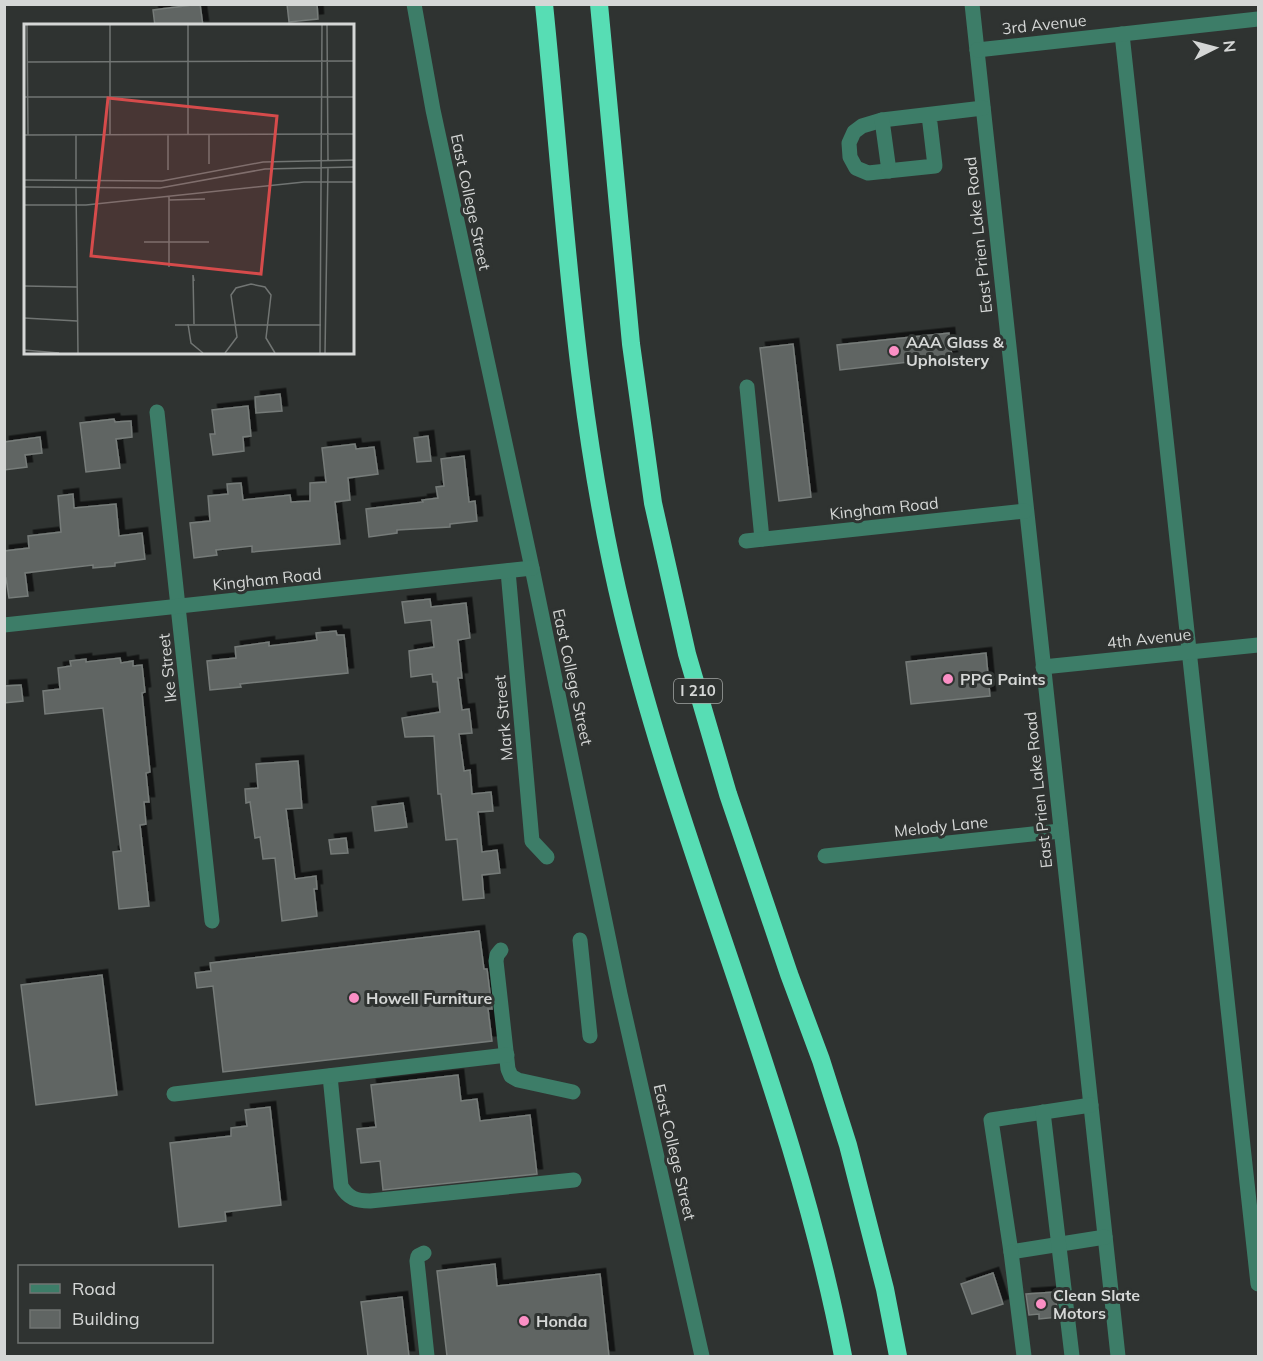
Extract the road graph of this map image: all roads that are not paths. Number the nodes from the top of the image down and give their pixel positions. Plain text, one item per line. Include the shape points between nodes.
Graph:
1 (414, 4) edge
2 (544, 4) edge
3 (599, 4) edge
4 (972, 4) edge
5 (1258, 20) edge
6 (1122, 34) junction
7 (977, 50) junction
8 (983, 108) junction
9 (929, 115) junction
10 (882, 120) junction
11 (889, 171) junction
12 (747, 387) dead end
13 (157, 412) dead end
14 (1025, 510) junction
15 (762, 539) junction
16 (746, 541) dead end
17 (532, 568) junction
18 (508, 571) junction
19 (179, 607) junction
20 (4, 625) edge
21 (1258, 645) edge
22 (1190, 652) junction
23 (1043, 667) junction
24 (1060, 831) junction
25 (825, 856) dead end
26 (547, 857) dead end
27 (212, 921) dead end
28 (579, 940) dead end
29 (501, 950) dead end
30 (590, 1036) dead end
31 (507, 1055) junction
32 (330, 1076) junction
33 (573, 1092) dead end
34 (174, 1094) dead end
35 (1090, 1105) junction
36 (1043, 1112) junction
37 (574, 1180) dead end
38 (1105, 1237) junction
39 (1059, 1244) junction
40 (1011, 1252) junction
41 (424, 1253) dead end
42 (1258, 1284) edge
43 (427, 1356) edge
44 (702, 1356) edge
45 (843, 1356) edge
46 (898, 1356) edge
47 (1024, 1356) edge
48 (1072, 1356) edge
49 (1118, 1356) edge

1 - 17 street, East College Street via 433,110
2 - 45 highway via 572,310 607,546 649,713 801,1181
3 - 46 highway, I 210 via 631,344 653,503 687,654 725,784 851,1156
4 - 7 street, East Prien Lake Road
5 - 6 street, 3rd Avenue
6 - 7 street, 3rd Avenue
6 - 22 street
7 - 8 street, East Prien Lake Road
8 - 9 street
8 - 14 street, East Prien Lake Road
9 - 10 street
9 - 11 street via 935,166
10 - 11 street
10 - 11 street via 854,132 849,143 850,158 856,168 868,173
12 - 15 street
13 - 19 street, Ike Street
14 - 15 street, Kingham Road
14 - 23 street, East Prien Lake Road
15 - 16 street, Kingham Road
17 - 18 street, Kingham Road
17 - 44 street, East College Street via 620,994
18 - 19 street, Kingham Road
18 - 26 street, Mark Street via 532,841
19 - 20 street, Kingham Road
19 - 27 street, Ike Street
21 - 22 street, 4th Avenue
22 - 23 street, 4th Avenue
22 - 42 street
23 - 24 street, East Prien Lake Road
24 - 25 street, Melody Lane
24 - 35 street, East Prien Lake Road
28 - 30 street
29 - 31 street via 496,961
31 - 32 street
31 - 33 street via 511,1076 518,1080
32 - 34 street
32 - 37 street via 341,1186 351,1198 370,1201
35 - 36 street
35 - 38 street, East Prien Lake Road
36 - 39 street
36 - 40 street via 991,1120
38 - 39 street
38 - 49 street, East Prien Lake Road
39 - 40 street
39 - 48 street
40 - 47 street
41 - 43 street via 417,1261

